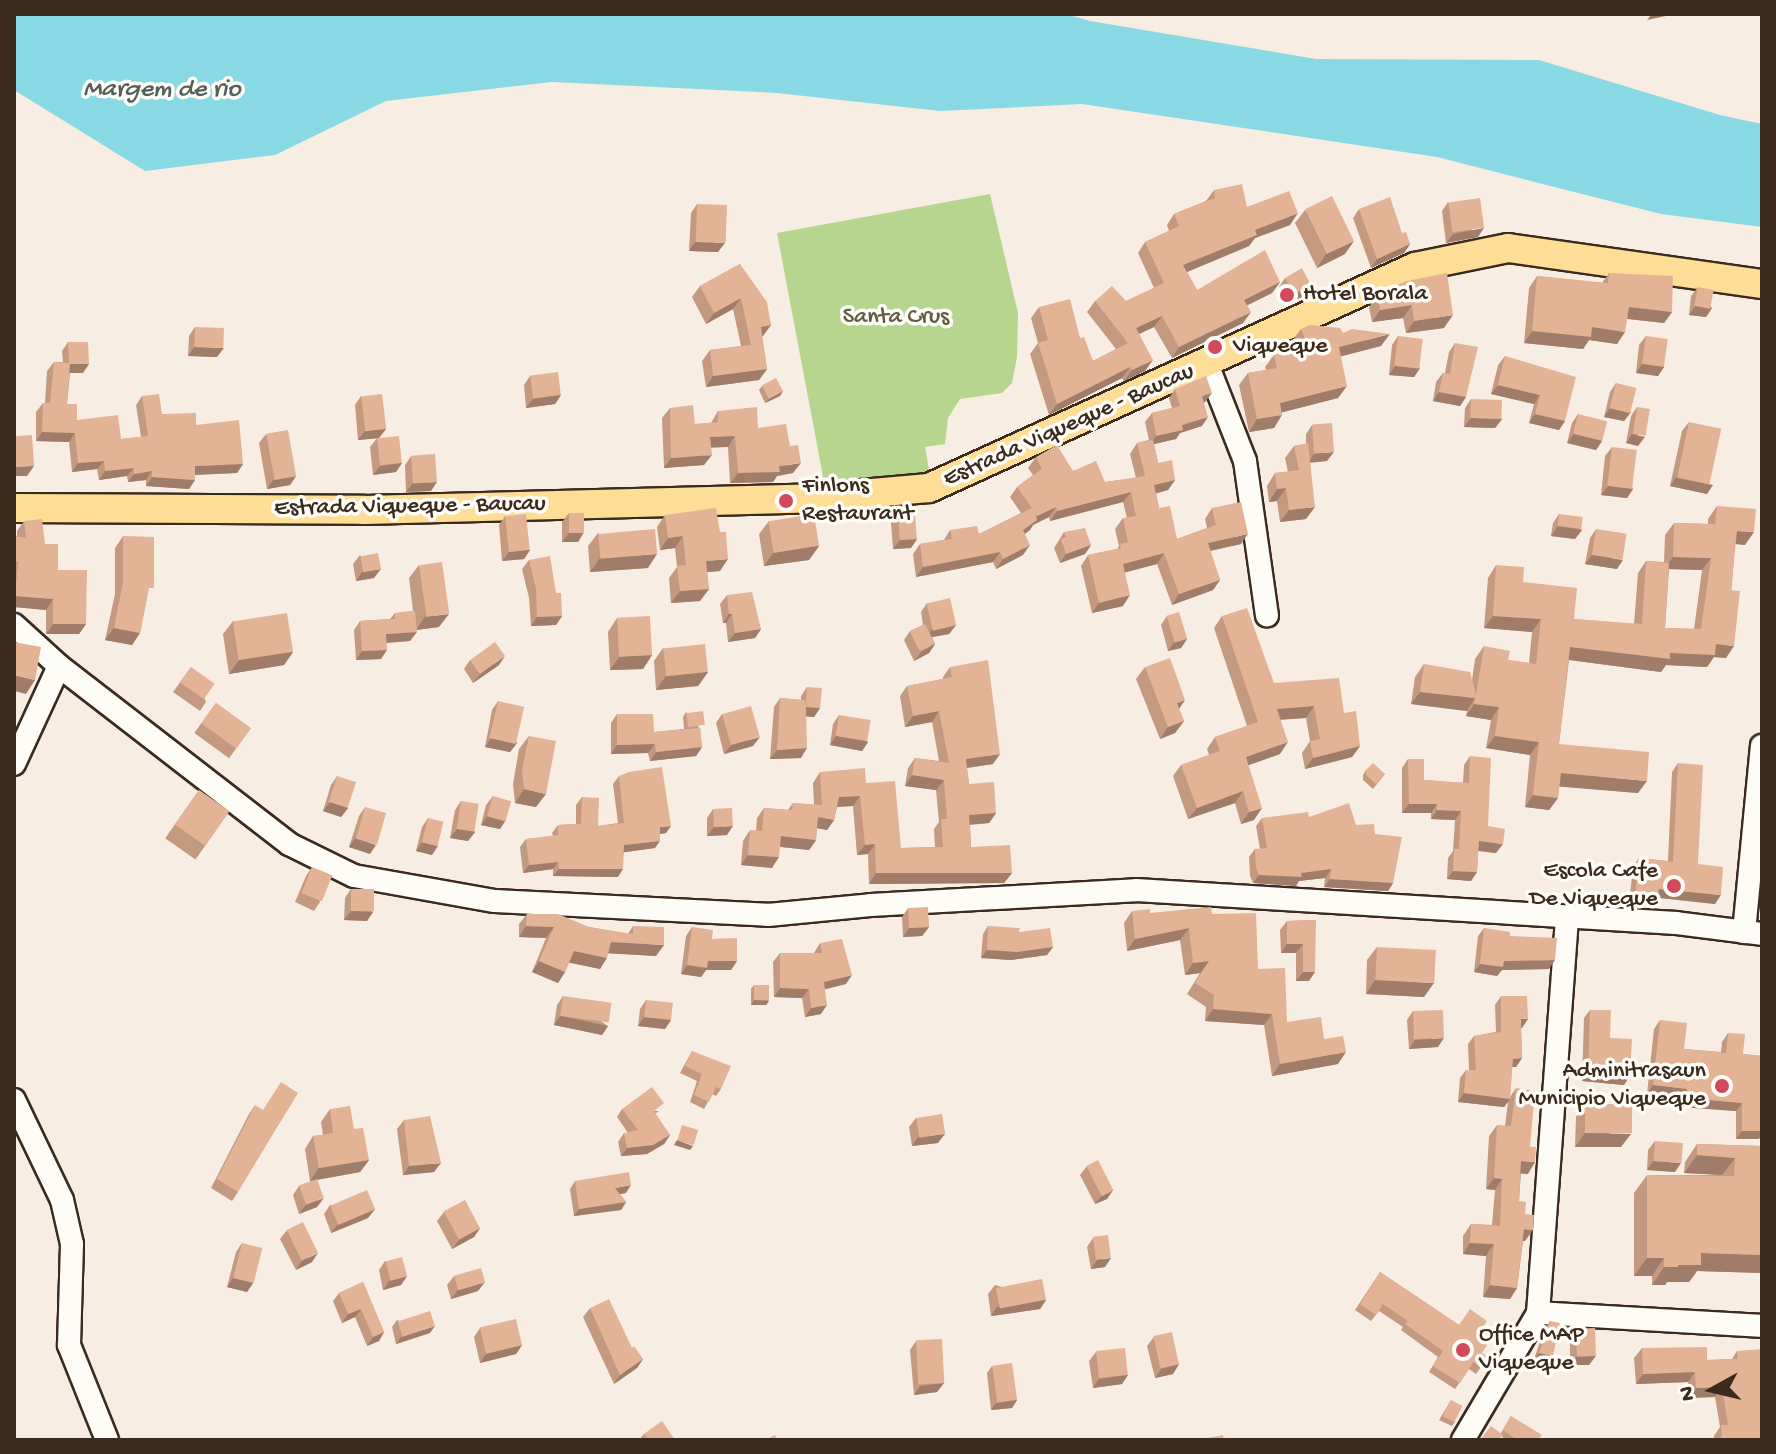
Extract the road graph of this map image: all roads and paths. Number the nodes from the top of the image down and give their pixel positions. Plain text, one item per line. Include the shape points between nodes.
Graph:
1 (1762, 284) edge
2 (1207, 364) junction
3 (14, 508) edge
4 (1267, 615) dead end
5 (14, 625) edge
6 (59, 666) junction
7 (1762, 746) edge
8 (14, 764) edge
9 (1567, 918) junction
10 (1753, 933) edge
11 (14, 1100) edge
12 (1538, 1313) junction
13 (1762, 1326) edge
14 (107, 1440) edge
15 (1463, 1440) edge

1 - 2 main road, Estrada Viqueque - Baucau via 1508,248 1415,267
2 - 3 main road, Estrada Viqueque - Baucau via 929,488 816,498 364,510
2 - 4 street via 1245,461
5 - 6 street
6 - 8 street
6 - 9 street via 289,844 354,876 495,901 768,915 1136,890
7 - 10 street
9 - 10 street
9 - 12 street
11 - 14 street via 62,1200 72,1244 69,1345
12 - 13 street
12 - 15 street

